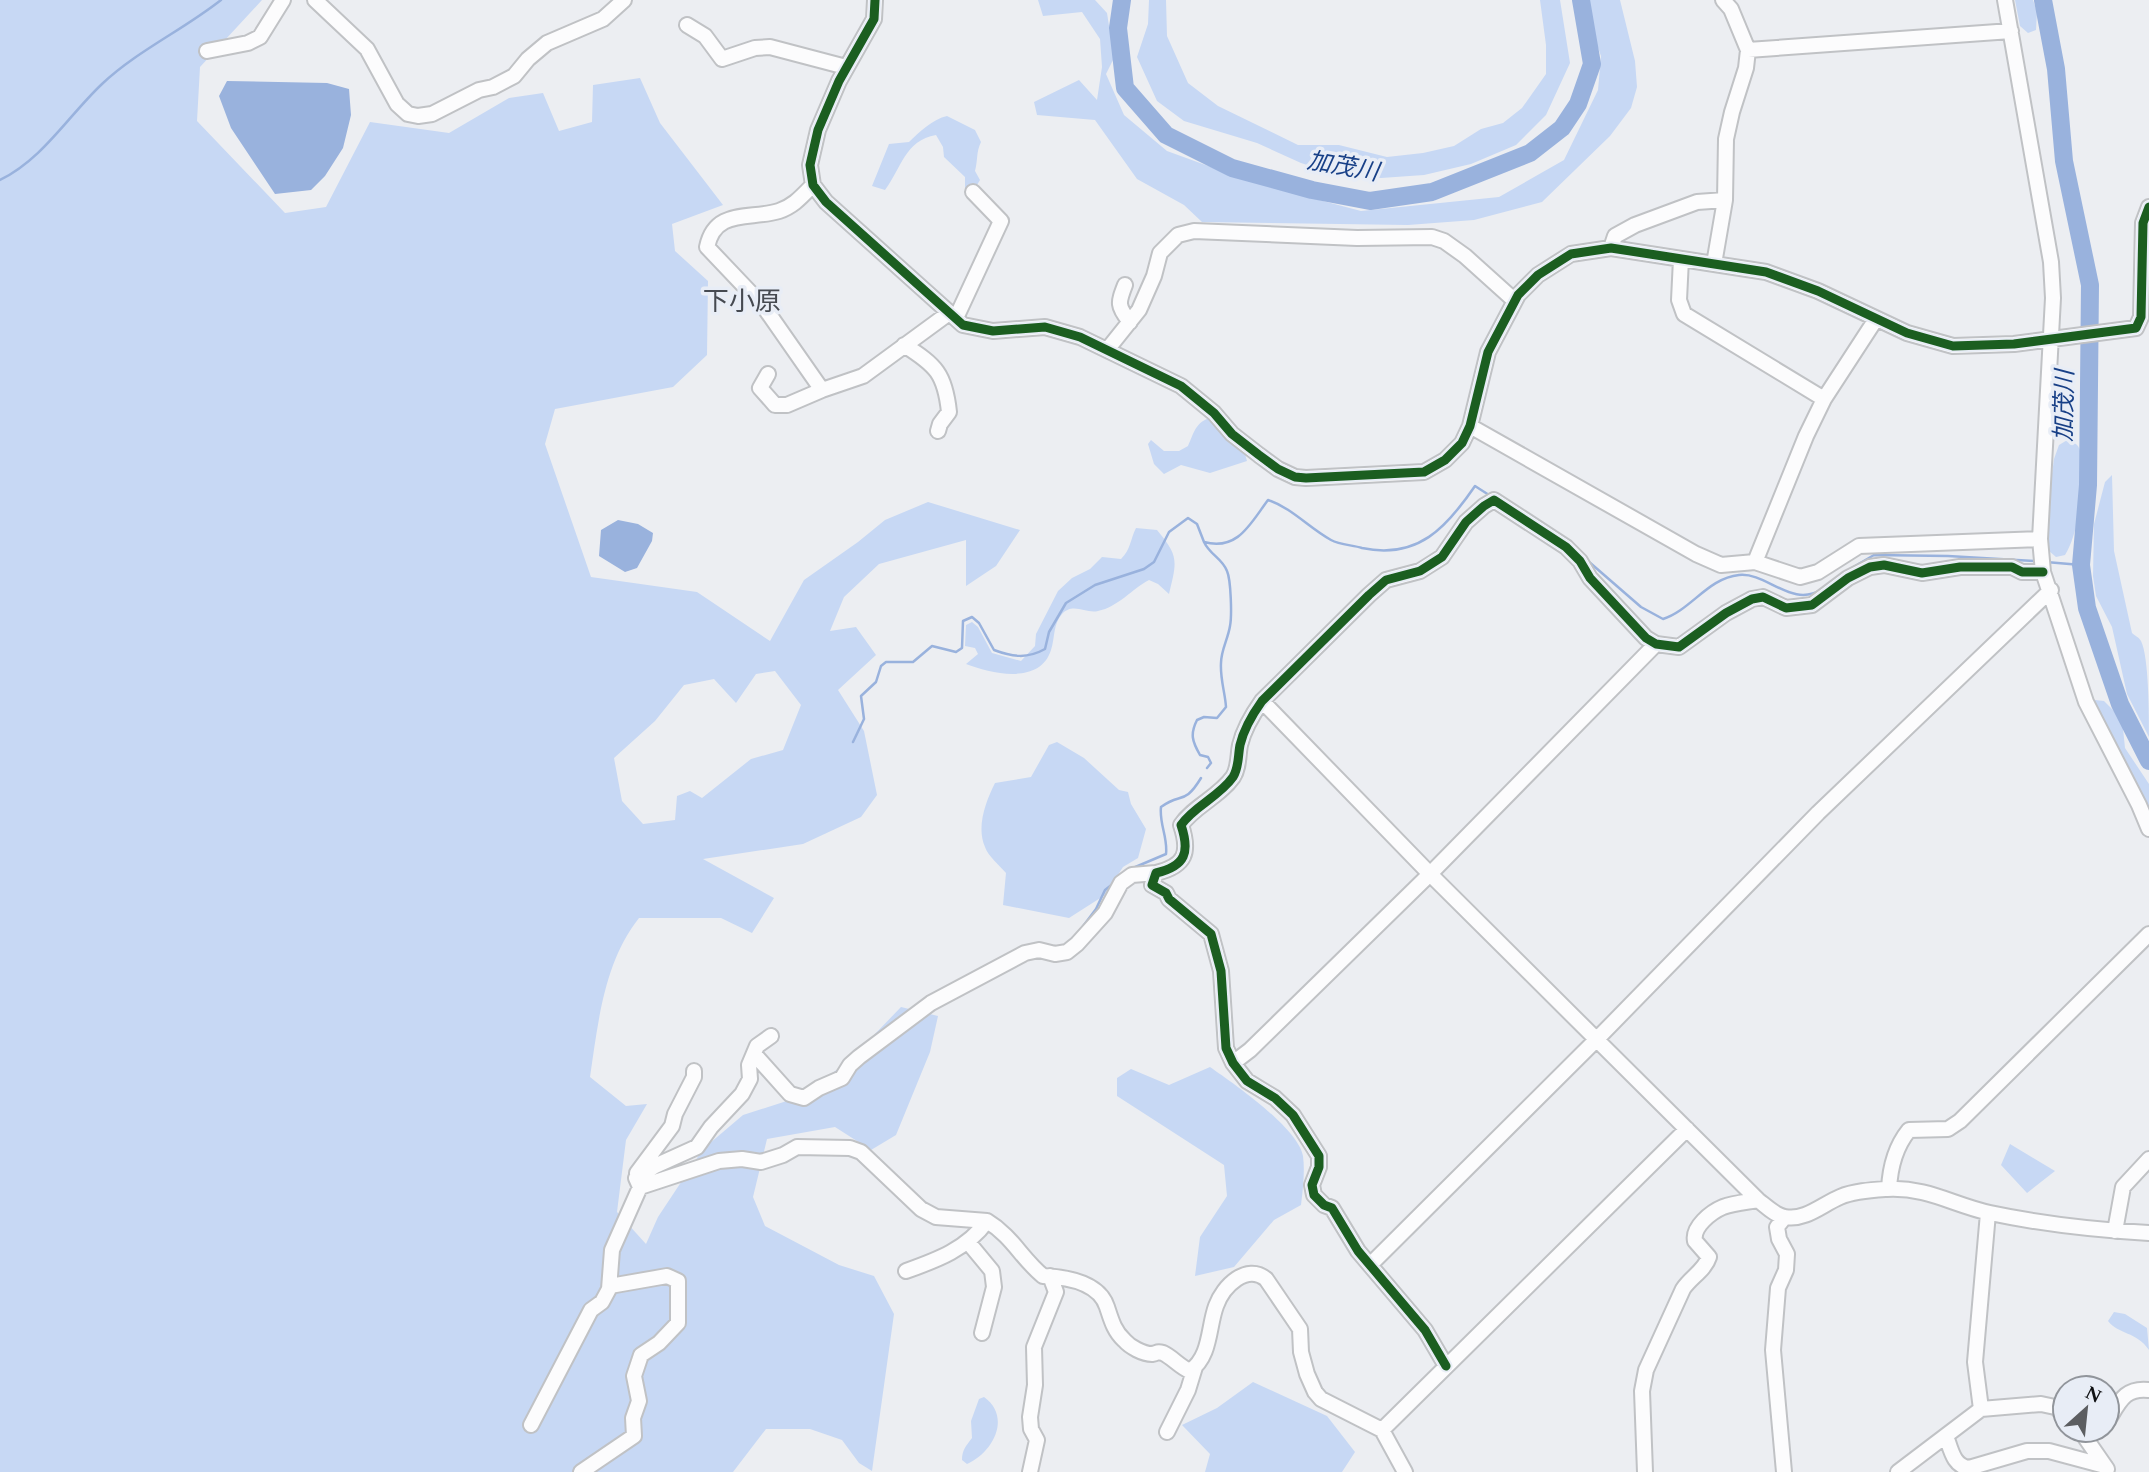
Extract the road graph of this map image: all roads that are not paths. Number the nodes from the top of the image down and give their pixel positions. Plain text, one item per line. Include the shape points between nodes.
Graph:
1 (283, 0) edge
2 (315, 0) edge
3 (624, 0) edge
4 (875, 0) edge
5 (1723, 0) edge
6 (2005, 0) edge
7 (687, 25) dead end
8 (2011, 31) junction
9 (1748, 50) junction
10 (207, 51) dead end
11 (846, 67) junction
12 (813, 186) junction
13 (973, 192) dead end
14 (1725, 200) junction
15 (2149, 207) edge
16 (1611, 248) junction
17 (1681, 259) junction
18 (1714, 264) junction
19 (1125, 285) dead end
20 (1515, 301) junction
21 (952, 315) junction
22 (1876, 319) junction
23 (1130, 322) junction
24 (2052, 338) junction
25 (904, 345) junction
26 (1107, 351) junction
27 (768, 374) dead end
28 (822, 390) junction
29 (1824, 399) junction
30 (1470, 426) junction
31 (938, 431) dead end
32 (2042, 558) junction
33 (1755, 562) junction
34 (2050, 590) junction
35 (1656, 644) junction
36 (1262, 701) junction
37 (2149, 829) edge
38 (1156, 873) junction
39 (1430, 874) junction
40 (2149, 934) edge
41 (771, 1036) dead end
42 (1597, 1039) junction
43 (754, 1055) junction
44 (1233, 1063) junction
45 (694, 1072) dead end
46 (1688, 1129) junction
47 (2149, 1159) edge
48 (638, 1183) junction
49 (1889, 1189) junction
50 (1758, 1200) junction
51 (1988, 1213) junction
52 (1785, 1217) junction
53 (987, 1221) junction
54 (2115, 1231) junction
55 (2149, 1233) edge
56 (968, 1242) junction
57 (1371, 1264) junction
58 (906, 1271) dead end
59 (1050, 1276) junction
60 (610, 1286) junction
61 (982, 1333) dead end
62 (1446, 1366) junction
63 (1195, 1367) junction
64 (2149, 1390) edge
65 (2121, 1401) edge
66 (2051, 1406) edge
67 (1981, 1409) junction
68 (531, 1426) dead end
69 (1382, 1430) junction
70 (1167, 1432) dead end
71 (1946, 1436) junction
72 (2091, 1444) edge
73 (2095, 1444) edge
74 (2093, 1447) junction
75 (2107, 1469) edge
76 (581, 1472) edge
77 (1030, 1472) edge
78 (1405, 1472) edge
79 (1645, 1472) edge
80 (1784, 1472) edge
81 (1898, 1472) edge

1 - 10 street via 260,37
2 - 3 street via 367,49 397,104 418,116 432,114 514,76 547,43 603,19
4 - 11 street via 874,19
5 - 9 street
6 - 8 street
7 - 11 street via 705,36 722,59 770,47
8 - 9 street
8 - 24 street via 2051,262
9 - 14 street via 1726,139
11 - 12 street via 818,130 810,165
12 - 21 street
12 - 28 street via 793,205 777,212 727,219 709,235 707,247 764,307
13 - 21 street via 1002,222
14 - 16 street via 1697,202 1635,225 1615,236
14 - 18 street
15 - 24 street via 2143,223 2141,317 2136,328
16 - 17 street
16 - 20 street via 1571,254 1538,275
17 - 18 street
17 - 29 street via 1679,300 1684,314
18 - 22 street via 1766,272
19 - 23 street via 1119,302
20 - 23 street via 1465,256 1432,237 1194,231 1178,234 1160,253 1154,276
20 - 30 street via 1488,352
21 - 25 street
21 - 26 street via 963,325 993,331 1045,327
22 - 24 street via 1953,346
22 - 29 street
23 - 26 street
24 - 32 street
25 - 28 street via 863,376
25 - 31 street via 929,360 942,377 949,412
26 - 30 street via 1181,386 1232,434 1295,477 1424,472 1454,452
27 - 28 street via 760,388 775,405 787,405
29 - 33 street
30 - 33 street via 1696,554 1721,565
32 - 33 street via 1859,545 1818,572 1800,577
32 - 34 street
32 - 35 street via 2022,572 2012,567 1922,573 1884,565 1870,567 1812,605 1786,608 1763,597 1752,599 1679,647
34 - 37 street via 2086,702
34 - 42 street via 1818,813
35 - 36 street via 1628,620 1566,547 1494,500 1466,522 1442,557 1420,572 1386,580
35 - 39 street
36 - 38 street via 1248,720 1234,776 1187,816 1181,825 1185,854 1169,870
36 - 39 street
38 - 43 street via 1132,875 1121,883 1105,913 1067,952 1025,953 931,1003 859,1057 842,1078 804,1098 790,1094
38 - 44 street via 1152,885 1211,934 1221,971 1226,1048
39 - 42 street
39 - 44 street
40 - 49 street via 1959,1121 1948,1129 1909,1130 1890,1173
41 - 43 street via 757,1046
42 - 46 street
42 - 57 street
43 - 48 street via 742,1094 697,1147 655,1166
44 - 57 street via 1247,1081 1293,1115 1319,1156 1314,1195 1332,1209
45 - 48 street via 672,1126 637,1173
46 - 50 street
46 - 62 street
47 - 54 street via 2123,1187
48 - 53 street via 719,1161 761,1162 797,1147 849,1148 861,1152 921,1209 936,1217
48 - 60 street via 612,1250
49 - 51 street via 1930,1192
49 - 52 street via 1848,1194 1811,1212
50 - 52 street
50 - 79 street via 1724,1207 1696,1231 1695,1241 1708,1262 1683,1289 1646,1370 1642,1391
51 - 54 street
51 - 67 street via 1975,1362
52 - 80 street via 1777,1227 1787,1254 1778,1288 1773,1350
53 - 56 street
53 - 59 street via 1000,1229 1036,1270
54 - 55 street
56 - 58 street
56 - 61 street via 992,1271 994,1287
57 - 62 street via 1426,1331
59 - 63 street via 1081,1283 1100,1296 1124,1341 1141,1352 1165,1354 1190,1371
59 - 77 street via 1056,1292 1034,1347 1030,1417 1037,1440
60 - 68 street via 602,1302 591,1310
60 - 76 street via 667,1276 678,1281 678,1323 640,1355 634,1376 639,1401 633,1418 634,1436
62 - 69 street
63 - 69 street via 1224,1291 1245,1274 1260,1274 1300,1329 1301,1352 1315,1392
63 - 70 street
64 - 65 street via 2136,1388
66 - 67 street
67 - 71 street
69 - 78 street
71 - 75 street via 1961,1467 2027,1451 2049,1451
71 - 81 street
72 - 74 street
73 - 74 street
74 - 75 street

